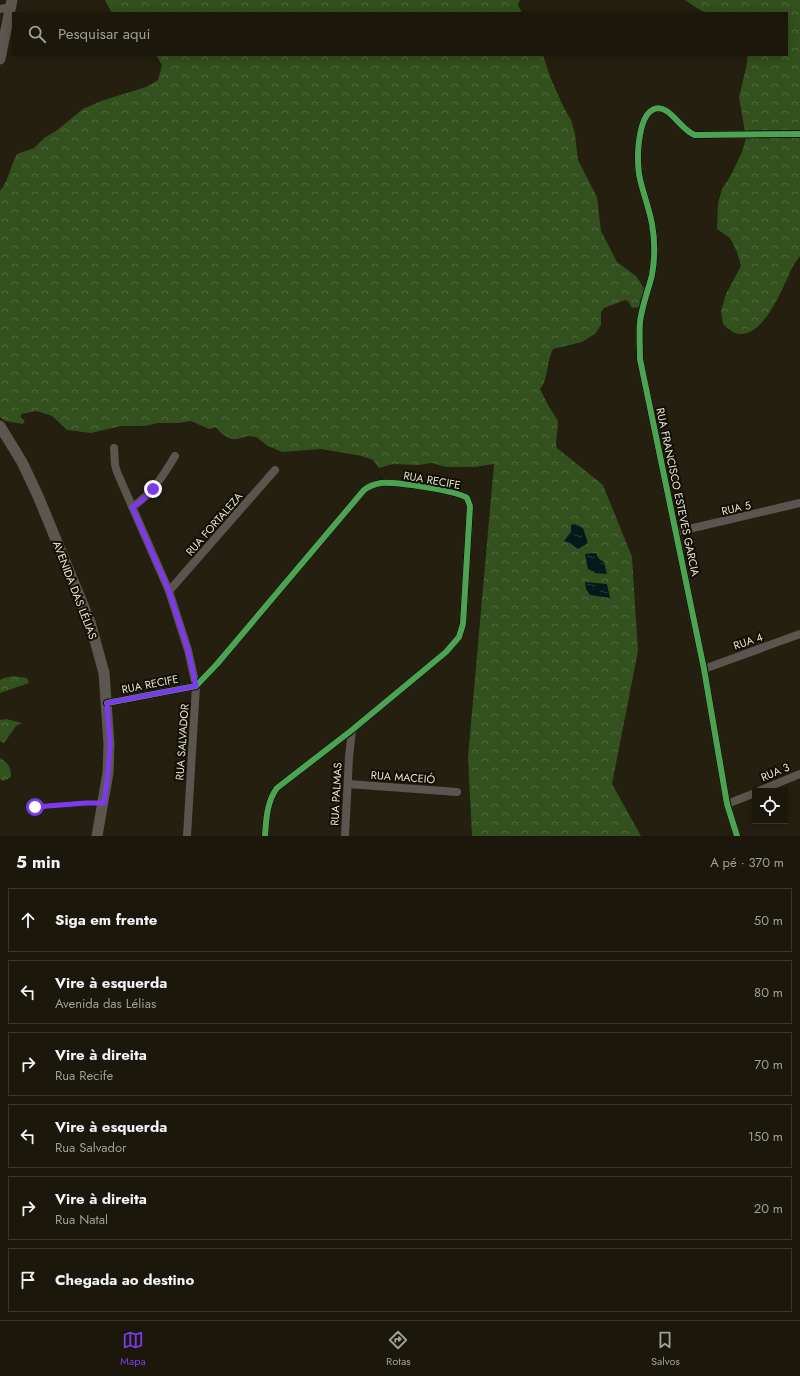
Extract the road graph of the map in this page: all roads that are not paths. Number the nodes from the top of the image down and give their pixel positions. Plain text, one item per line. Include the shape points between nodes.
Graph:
1 (8, 5) edge
2 (0, 59) edge
3 (800, 134) edge
4 (0, 426) edge
5 (114, 448) dead end
6 (175, 456) dead end
7 (275, 470) dead end
8 (800, 503) edge
9 (132, 507) junction
10 (676, 532) junction
11 (169, 591) junction
12 (800, 634) edge
13 (704, 669) junction
14 (196, 686) junction
15 (107, 703) junction
16 (352, 730) junction
17 (800, 774) edge
18 (348, 784) junction
19 (766, 788) edge
20 (457, 792) dead end
21 (752, 794) edge
22 (104, 803) junction
23 (727, 804) junction
24 (35, 807) dead end
25 (97, 836) edge
26 (187, 836) edge
27 (265, 836) edge
28 (345, 836) edge
29 (737, 836) edge

1 - 2 street
3 - 10 street, RUA FRANCISCO ESTEVES GARCIA via 695,135 688,132 666,110 656,108 646,117 640,135 639,174 654,237 652,274 640,323 640,359
4 - 15 street, AVENIDA DAS LÉLIAS via 22,462 38,496 90,622 104,673
5 - 9 street, RUA SALVADOR via 115,465
6 - 9 street via 153,489
7 - 11 street, RUA FORTALEZA
8 - 10 street, RUA 5
9 - 11 street, RUA SALVADOR
10 - 13 street, RUA FRANCISCO ESTEVES GARCIA
11 - 14 street, RUA SALVADOR via 188,650
12 - 13 street, RUA 4
13 - 23 street, RUA FRANCISCO ESTEVES GARCIA
14 - 15 street, RUA RECIFE
14 - 16 street, RUA RECIFE via 369,486 383,483 463,495 470,506 463,624 460,637 446,652
14 - 26 street, RUA SALVADOR
15 - 22 street, AVENIDA DAS LÉLIAS via 110,744
16 - 18 street, RUA PALMAS
16 - 27 street, RUA RECIFE via 277,788 271,799
17 - 19 street, RUA 3
18 - 20 street, RUA MACEIÓ
18 - 28 street, RUA PALMAS
21 - 23 street, RUA 3
22 - 24 lane
22 - 25 street, AVENIDA DAS LÉLIAS
23 - 29 street, RUA FRANCISCO ESTEVES GARCIA

